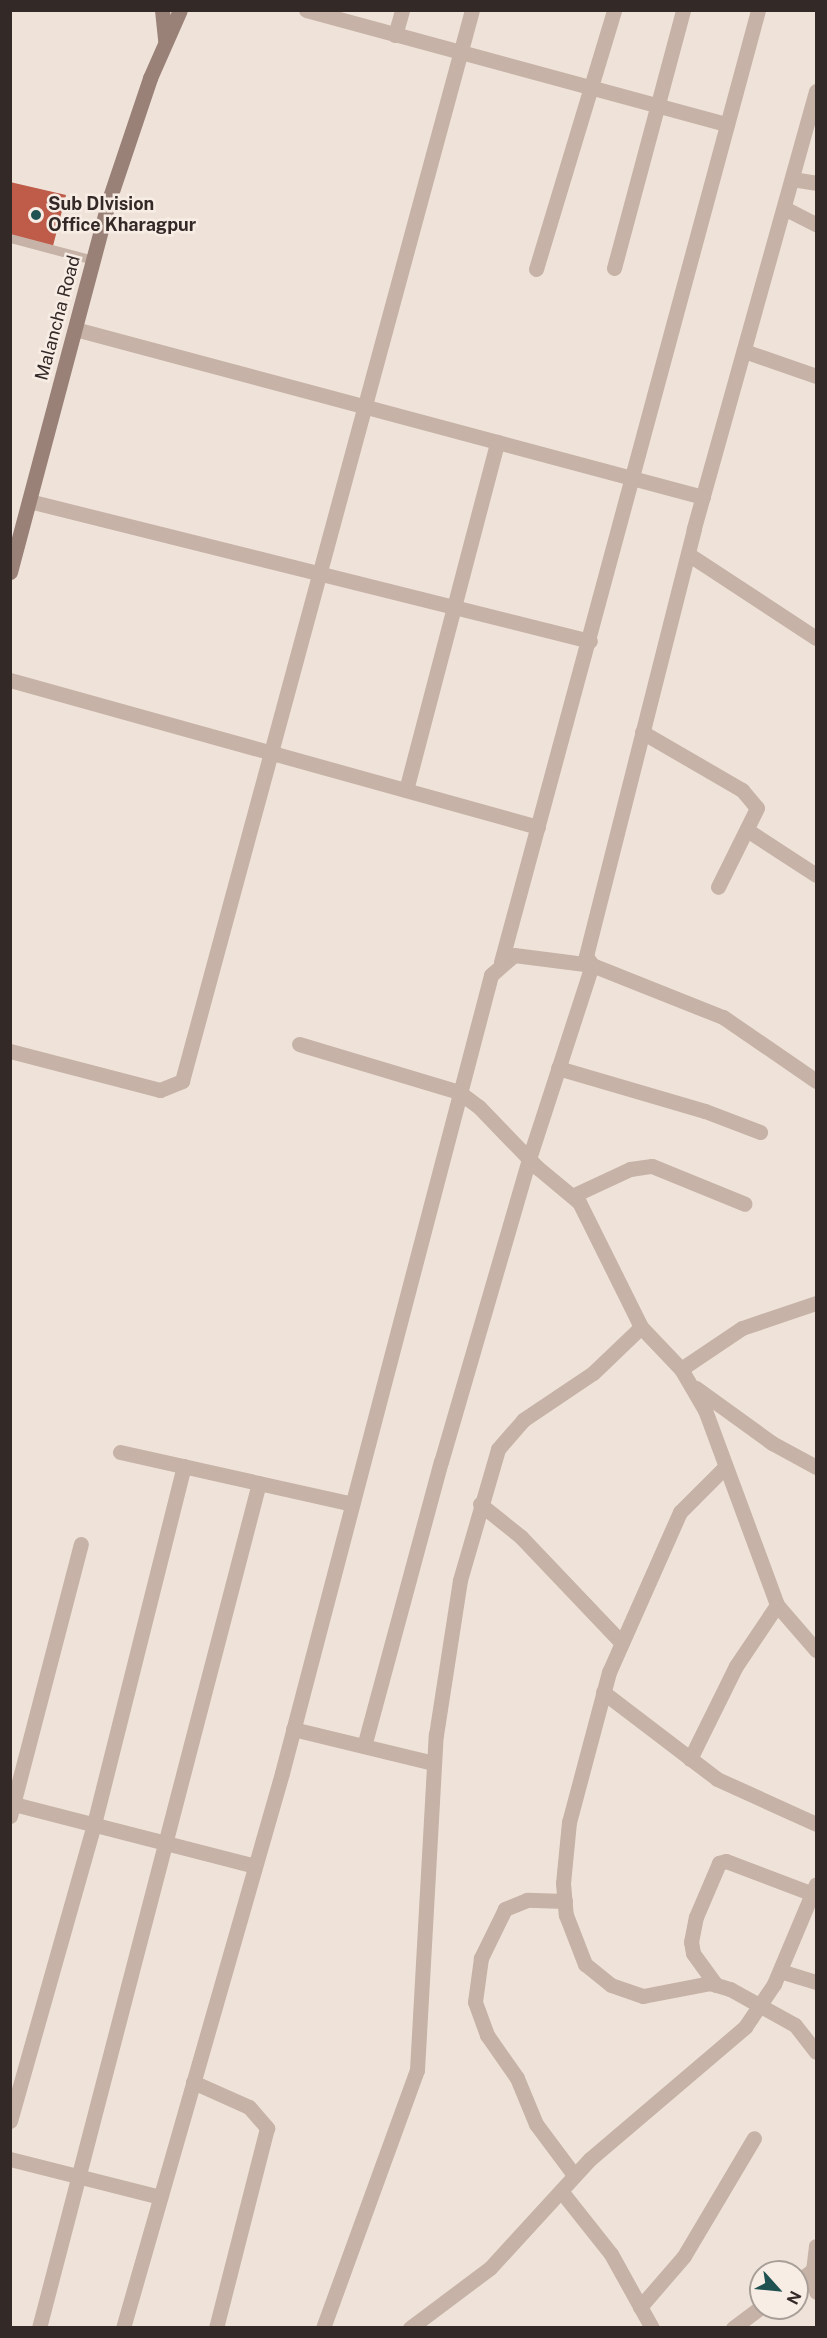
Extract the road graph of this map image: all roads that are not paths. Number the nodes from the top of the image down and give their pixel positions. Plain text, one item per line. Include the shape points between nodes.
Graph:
1 (162, 10) edge
2 (180, 10) edge
3 (306, 10) edge
4 (402, 10) edge
5 (471, 10) edge
6 (614, 10) edge
7 (683, 10) edge
8 (758, 10) edge
9 (395, 35) junction
10 (166, 42) junction
11 (460, 52) junction
12 (593, 88) junction
13 (816, 91) edge
14 (657, 105) junction
15 (727, 124) junction
16 (792, 179) junction
17 (816, 183) edge
18 (784, 208) junction
19 (816, 224) edge
20 (10, 238) edge
21 (93, 260) junction
22 (614, 268) dead end
23 (536, 269) dead end
24 (75, 329) junction
25 (744, 351) junction
26 (816, 376) edge
27 (366, 407) junction
28 (497, 442) junction
29 (635, 479) junction
30 (703, 497) junction
31 (29, 501) junction
32 (688, 554) junction
33 (10, 572) edge
34 (319, 573) junction
35 (453, 607) junction
36 (816, 638) edge
37 (590, 641) junction
38 (10, 680) edge
39 (642, 732) junction
40 (270, 752) junction
41 (406, 790) junction
42 (538, 827) junction
43 (747, 830) junction
44 (816, 875) edge
45 (718, 887) dead end
46 (501, 962) junction
47 (592, 965) junction
48 (299, 1044) dead end
49 (10, 1051) edge
50 (558, 1068) junction
51 (816, 1081) edge
52 (459, 1092) junction
53 (760, 1132) dead end
54 (529, 1159) junction
55 (572, 1196) junction
56 (745, 1204) dead end
57 (816, 1303) edge
58 (641, 1327) junction
59 (681, 1369) junction
60 (694, 1387) junction
61 (120, 1452) dead end
62 (184, 1466) junction
63 (816, 1467) edge
64 (724, 1468) junction
65 (259, 1483) junction
66 (352, 1504) junction
67 (480, 1504) junction
68 (81, 1544) dead end
69 (777, 1605) junction
70 (622, 1643) junction
71 (816, 1647) edge
72 (603, 1692) junction
73 (293, 1729) junction
74 (364, 1746) junction
75 (690, 1759) junction
76 (434, 1763) junction
77 (12, 1807) edge
78 (94, 1824) junction
79 (816, 1824) edge
80 (167, 1844) junction
81 (255, 1866) junction
82 (814, 1889) edge
83 (565, 1901) junction
84 (780, 1971) junction
85 (816, 1982) edge
86 (716, 1985) junction
87 (763, 2003) junction
88 (816, 2052) edge
89 (194, 2082) junction
90 (10, 2121) edge
91 (754, 2138) dead end
92 (10, 2159) edge
93 (574, 2175) junction
94 (80, 2177) junction
95 (561, 2191) junction
96 (160, 2197) junction
97 (816, 2246) edge
98 (813, 2270) junction
99 (809, 2273) edge
100 (816, 2292) edge
101 (639, 2307) junction
102 (749, 2316) edge
103 (39, 2328) edge
104 (123, 2328) edge
105 (216, 2328) edge
106 (323, 2328) edge
107 (410, 2328) edge
108 (652, 2328) edge
109 (733, 2328) edge

1 - 10 main road
2 - 10 main road, Malancha Road
3 - 9 street
4 - 9 street
5 - 11 street
6 - 12 street
7 - 14 street
8 - 15 street
9 - 11 street
10 - 21 main road, Malancha Road
11 - 12 street
11 - 27 street
12 - 14 street
12 - 23 street
13 - 16 street
14 - 15 street
14 - 22 street
15 - 29 street
16 - 17 street
16 - 18 street
18 - 19 street
18 - 25 street
20 - 21 lane
21 - 24 main road, Malancha Road
24 - 27 street
24 - 31 main road, Malancha Road
25 - 26 street
25 - 30 street
27 - 28 street
27 - 34 street
28 - 29 street
28 - 35 street
29 - 30 street
29 - 37 street
30 - 32 street
31 - 33 main road, Malancha Road
31 - 34 street
32 - 36 street
32 - 39 street
34 - 35 street
34 - 40 street
35 - 37 street
35 - 41 street
37 - 42 street
38 - 40 street
39 - 43 street via 753,800 757,808
39 - 47 street via 587,943 586,956
40 - 41 street
40 - 49 street via 182,1081 160,1090
41 - 42 street
42 - 46 street
43 - 44 street
43 - 45 street
46 - 47 street via 514,955 533,955
46 - 52 street via 491,975
47 - 50 street
47 - 51 street via 723,1017
48 - 52 street
50 - 53 street via 705,1111
50 - 54 street
52 - 54 street
52 - 66 street
54 - 55 street
54 - 74 street
55 - 56 street via 630,1169 652,1166
55 - 58 street
57 - 59 street via 742,1328
58 - 59 street
58 - 67 street via 593,1373 507,1436 498,1449
59 - 60 street
60 - 63 street via 772,1443
60 - 64 street
61 - 62 street
62 - 65 street
62 - 78 street
64 - 69 street
64 - 70 street via 680,1512
65 - 66 street
65 - 80 street
66 - 73 street
67 - 70 street via 521,1537
67 - 76 street via 460,1580
68 - 77 street
69 - 71 street
69 - 75 street via 736,1666
70 - 72 street
72 - 75 street
72 - 83 street via 569,1822
73 - 74 street
73 - 81 street
74 - 76 street
75 - 79 street via 717,1779
76 - 106 street via 417,2070
77 - 78 street
78 - 80 street
78 - 90 street
80 - 81 street
80 - 94 street
81 - 89 street
82 - 84 street
82 - 86 street via 726,1861 719,1863 696,1917 691,1942 693,1953
83 - 86 street via 585,1964 611,1986 643,1996
83 - 93 street via 527,1900 505,1909 481,1959 476,2002 487,2035 517,2078 536,2124
84 - 85 street
84 - 87 street
86 - 87 street
87 - 88 street via 795,2025
87 - 93 street via 709,2062
89 - 96 street
89 - 105 street via 249,2107 267,2127
91 - 101 street via 690,2248
92 - 94 street
93 - 95 street
94 - 96 street
94 - 103 street
95 - 101 street via 611,2254
95 - 107 street via 490,2268
96 - 104 street
97 - 98 street
98 - 99 street
98 - 100 street
101 - 108 street
102 - 109 street

